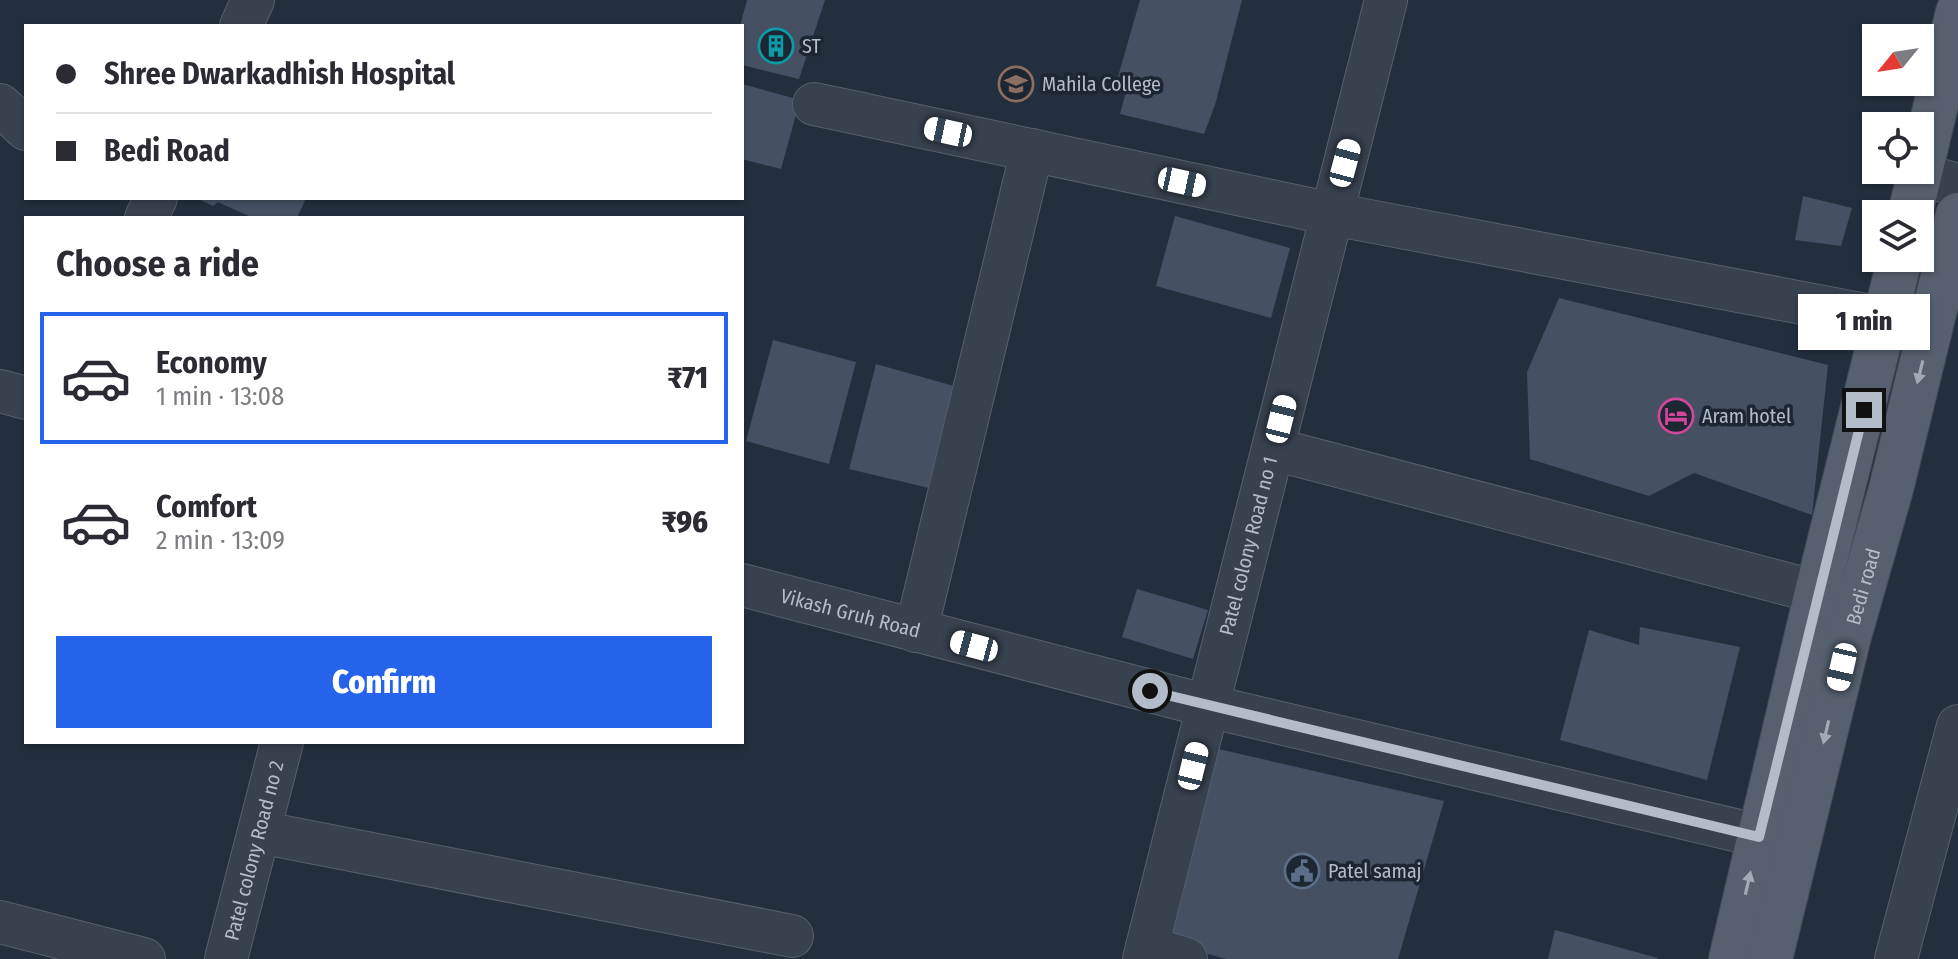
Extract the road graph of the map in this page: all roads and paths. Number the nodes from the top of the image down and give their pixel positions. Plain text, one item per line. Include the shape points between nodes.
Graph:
1 (253, 0) edge
2 (1386, 0) edge
3 (1958, 12) edge
4 (242, 24) edge
5 (1953, 59) edge
6 (0, 105) edge
7 (863, 114) dead end
8 (24, 127) edge
9 (1032, 150) junction
10 (1929, 191) edge
11 (1332, 214) junction
12 (1958, 215) edge
13 (1897, 272) edge
14 (1950, 280) edge
15 (1887, 319) junction
16 (0, 391) edge
17 (24, 397) edge
18 (1274, 449) junction
19 (744, 586) edge
20 (1817, 592) junction
21 (916, 631) junction
22 (1208, 706) junction
23 (1958, 726) edge
24 (281, 744) edge
25 (259, 832) junction
26 (1779, 841) junction
27 (0, 922) edge
28 (792, 936) dead end
29 (1146, 953) edge
30 (144, 959) edge
31 (226, 959) edge
32 (1186, 959) edge
33 (1731, 959) edge
34 (1770, 959) edge
35 (1896, 959) edge

1 - 4 street
2 - 11 street, Patel colony Road no 1
3 - 5 main road
5 - 10 main road via 1936,109
6 - 8 street
7 - 9 street
9 - 11 street
9 - 21 street
11 - 15 street
11 - 18 street, Patel colony Road no 1
12 - 14 main road, Bedi road
13 - 15 main road
14 -> 26 main road, Bedi road via 1848,640
15 - 20 main road
16 - 17 street
18 - 20 street
18 - 22 street, Patel colony Road no 1
19 - 21 street, Vikash Gruh Road
20 - 26 main road
21 - 22 street, Vikash Gruh Road
22 - 26 street, Vikash Gruh Road
22 - 29 street, Patel colony Road no 1
23 - 35 street
24 - 25 street, Patel colony Road no 2
25 - 28 street
25 - 31 street, Patel colony Road no 2
33 -> 26 main road
26 - 34 main road, Bedi road
27 - 30 street
29 - 32 street

